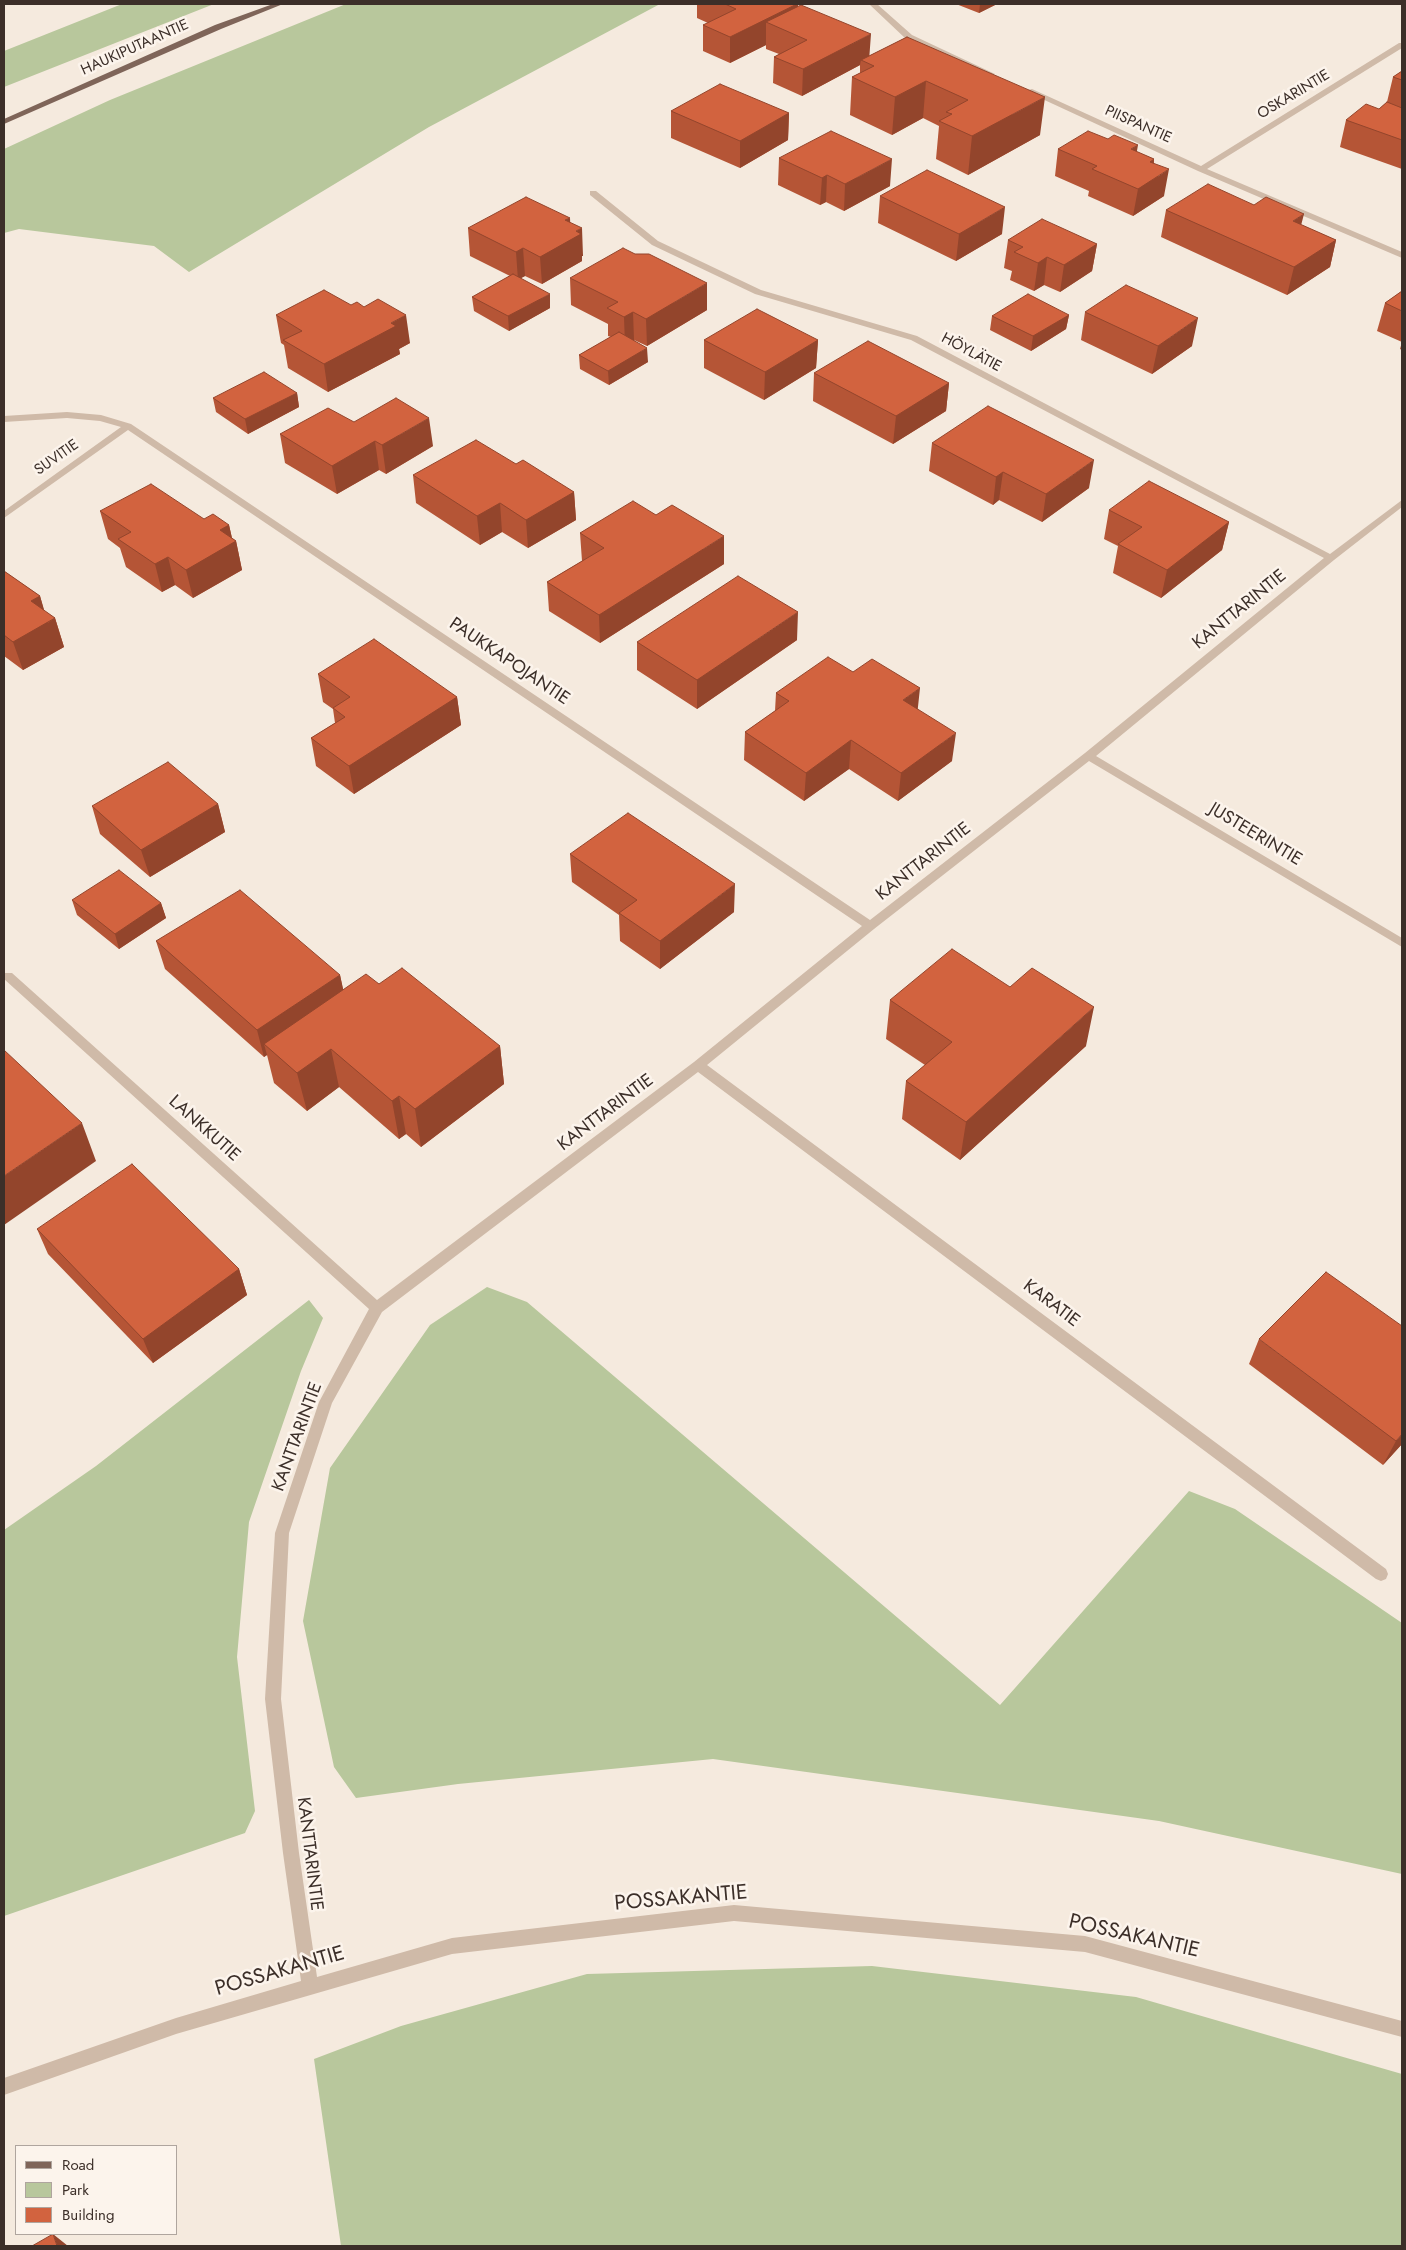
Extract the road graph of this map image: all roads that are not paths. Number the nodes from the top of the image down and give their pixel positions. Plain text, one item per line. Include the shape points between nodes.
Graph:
1 (279, 4) edge
2 (873, 4) edge
3 (1402, 45) edge
4 (997, 77) edge
5 (1024, 89) edge
6 (4, 122) edge
7 (1201, 168) junction
8 (593, 193) dead end
9 (1402, 255) edge
10 (4, 419) edge
11 (128, 426) junction
12 (1402, 504) edge
13 (4, 515) edge
14 (1331, 558) junction
15 (1089, 756) junction
16 (870, 926) junction
17 (1402, 943) edge
18 (8, 976) dead end
19 (698, 1065) junction
20 (377, 1308) junction
21 (1382, 1574) dead end
22 (310, 1987) junction
23 (1402, 2029) edge
24 (4, 2087) edge

1 - 6 main road, HAUKIPUTAANTIE via 218,27
2 - 4 street via 909,37
3 - 7 street, OSKARINTIE
5 - 7 street, PIISPANTIE
7 - 9 street, PIISPANTIE
8 - 14 street, HÖYLÄTIE via 655,243 758,292 914,338
10 - 11 street, PAUKKAPOJANTIE via 67,415 101,418
11 - 13 street, SUVITIE
11 - 16 street, PAUKKAPOJANTIE
12 - 14 street, KANTTARINTIE
14 - 15 street, KANTTARINTIE
15 - 16 street, KANTTARINTIE
15 - 17 street, JUSTEERINTIE
16 - 19 street, KANTTARINTIE
18 - 20 street, LANKKUTIE
19 - 20 street, KANTTARINTIE
19 - 21 street, KARATIE
20 - 22 street, KANTTARINTIE via 326,1402 282,1533 273,1698
22 - 23 street, POSSAKANTIE via 452,1946 734,1914 1085,1944
22 - 24 street, POSSAKANTIE via 176,2026

